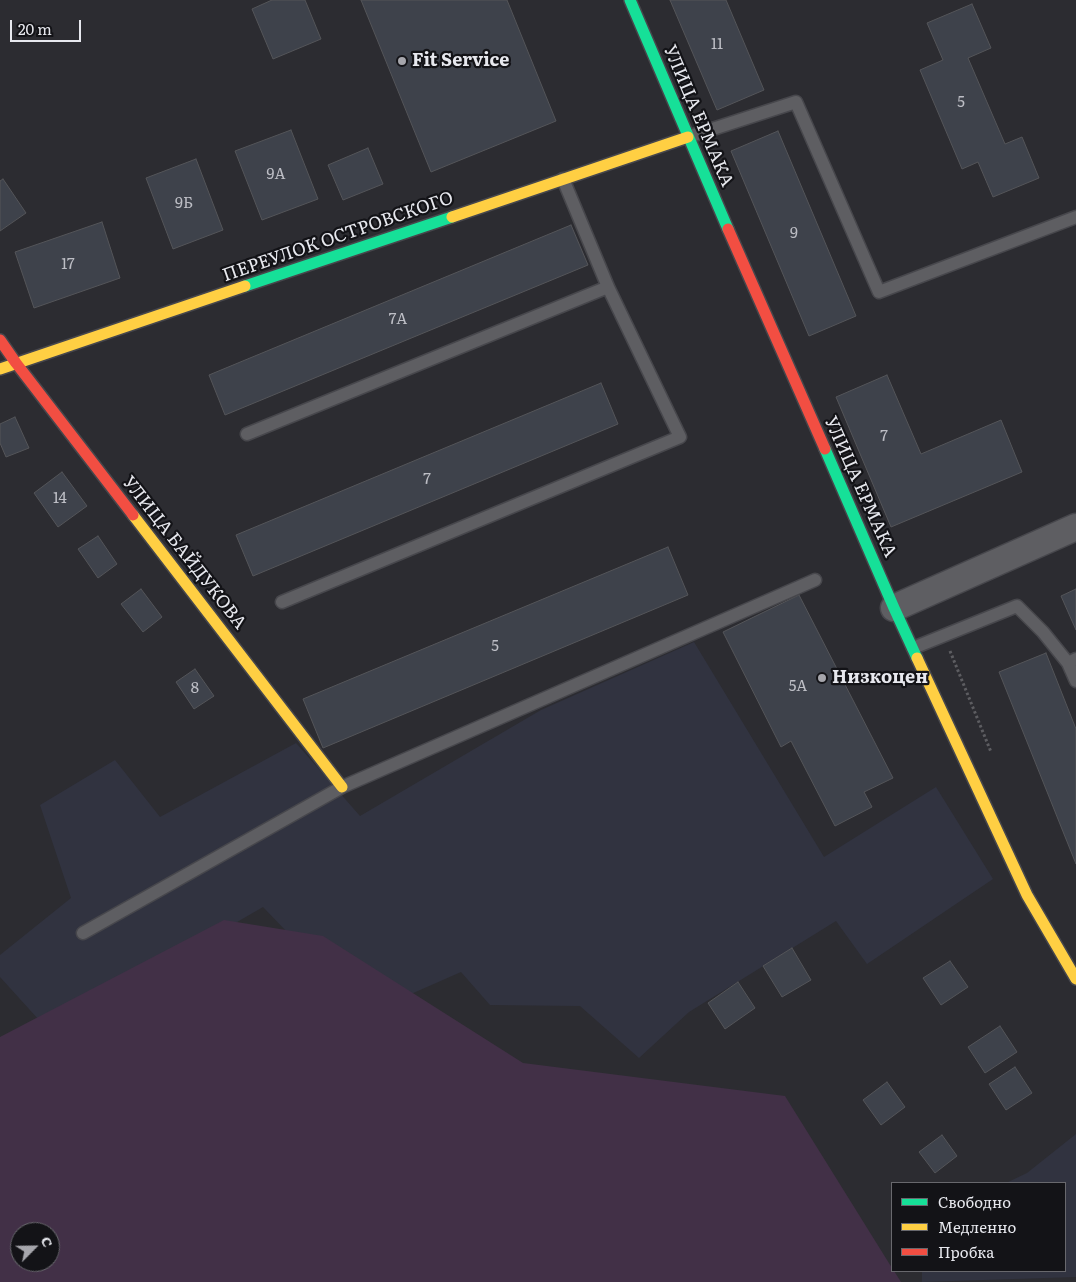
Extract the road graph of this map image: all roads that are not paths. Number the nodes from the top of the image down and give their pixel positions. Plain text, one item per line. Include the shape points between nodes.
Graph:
1 (630, 0) edge
2 (688, 137) junction
3 (563, 179) junction
4 (1076, 217) edge
5 (608, 287) junction
6 (0, 340) edge
7 (16, 364) junction
8 (0, 369) edge
9 (247, 434) dead end
10 (1076, 527) edge
11 (814, 580) dead end
12 (282, 602) dead end
13 (894, 608) junction
14 (913, 648) junction
15 (1072, 661) edge
16 (1076, 681) edge
17 (342, 787) junction
18 (83, 933) dead end
19 (1076, 978) edge

1 - 2 street, УЛИЦА ЕРМАКА
2 - 3 street, ПЕРЕУЛОК ОСТРОВСКОГО
2 - 4 lane via 796,102 879,292
2 - 13 street, УЛИЦА ЕРМАКА
3 - 5 lane
3 - 7 street, ПЕРЕУЛОК ОСТРОВСКОГО
5 - 9 lane
5 - 12 lane via 680,437
6 - 7 street, УЛИЦА БАЙДУКОВА
7 - 8 street, ПЕРЕУЛОК ОСТРОВСКОГО
7 - 17 street, УЛИЦА БАЙДУКОВА
10 - 13 street
11 - 17 lane
13 - 14 street, УЛИЦА ЕРМАКА
14 - 15 lane via 1017,606
14 - 19 street, УЛИЦА ЕРМАКА via 1027,895
15 - 16 lane
17 - 18 lane

